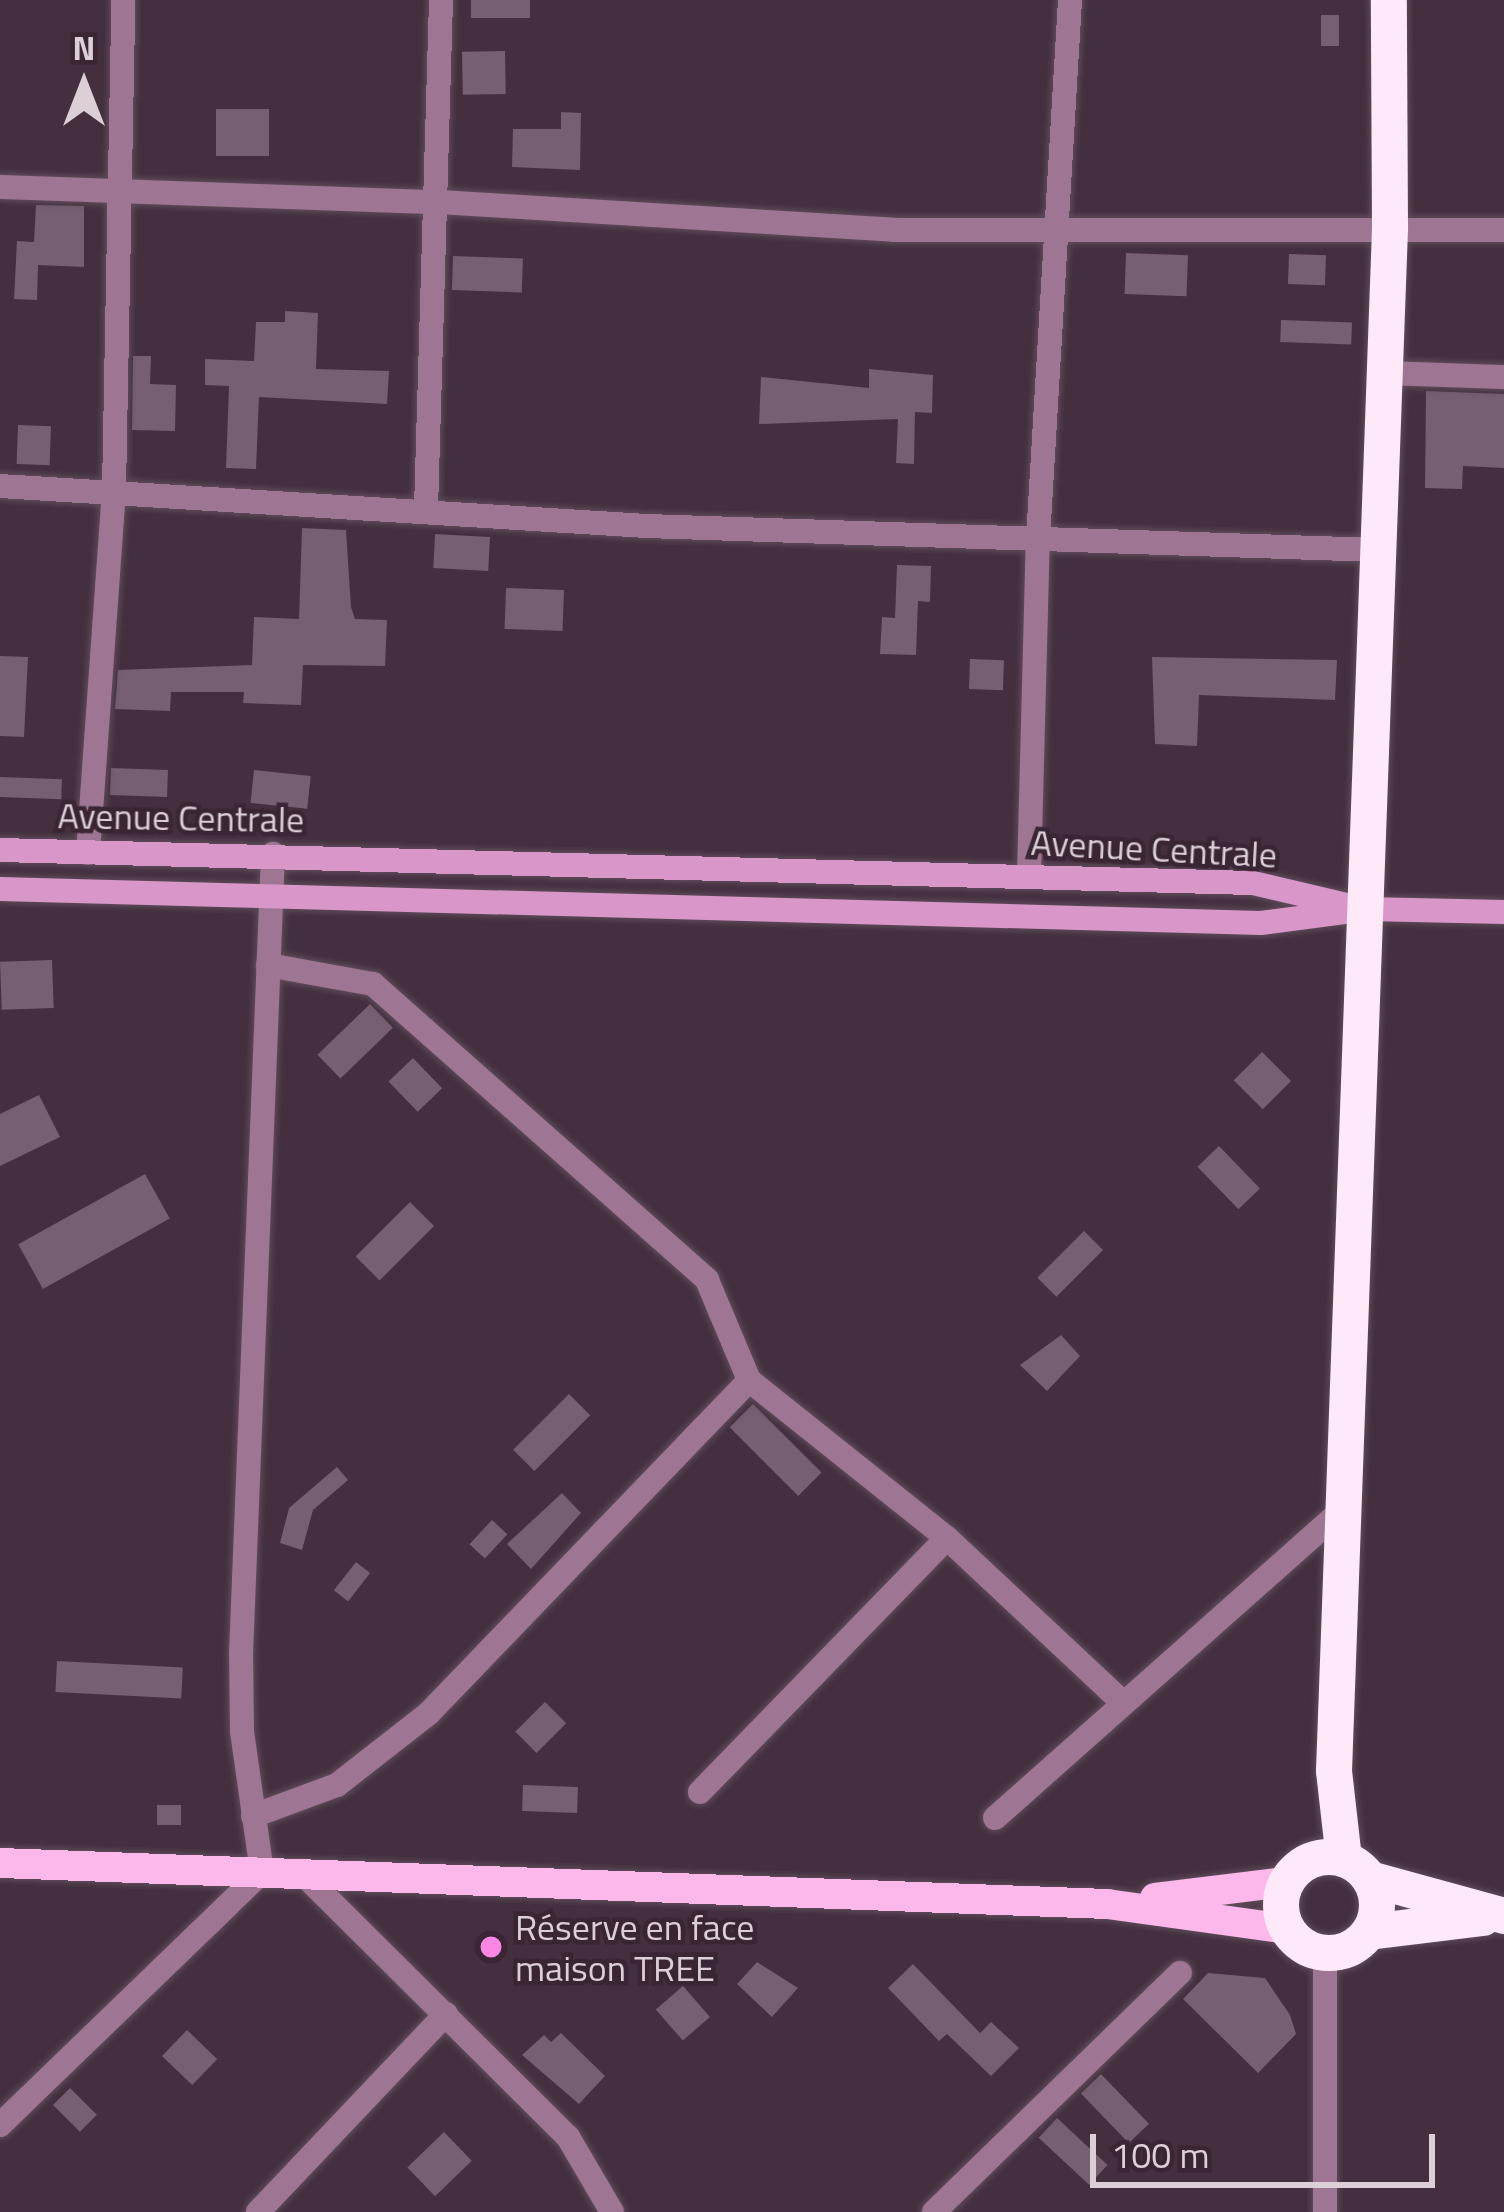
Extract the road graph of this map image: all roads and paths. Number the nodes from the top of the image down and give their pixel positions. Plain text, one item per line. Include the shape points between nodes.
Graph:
1 (123, 0) edge
2 (441, 0) edge
3 (1070, 0) edge
4 (1389, 0) edge
5 (0, 187) edge
6 (125, 192) junction
7 (439, 202) junction
8 (1059, 226) junction
9 (1390, 226) junction
10 (1504, 230) edge
11 (1383, 373) junction
12 (1504, 376) edge
13 (0, 486) edge
14 (114, 489) junction
15 (425, 509) junction
16 (1039, 539) junction
17 (1376, 550) junction
18 (0, 850) edge
19 (88, 853) junction
20 (273, 854) junction
21 (1029, 876) junction
22 (0, 889) edge
23 (271, 895) junction
24 (1366, 909) junction
25 (1504, 912) edge
26 (268, 965) junction
27 (749, 1380) junction
28 (1340, 1512) junction
29 (947, 1538) junction
30 (1121, 1701) junction
31 (1334, 1771) junction
32 (700, 1792) dead end
33 (253, 1816) junction
34 (995, 1818) dead end
35 (0, 1863) edge
36 (1357, 1869) junction
37 (262, 1872) junction
38 (1296, 1872) junction
39 (302, 1873) junction
40 (1107, 1904) junction
41 (1504, 1916) edge
42 (1287, 1929) junction
43 (1369, 1932) junction
44 (1325, 1953) junction
45 (1180, 1973) dead end
46 (446, 2014) junction
47 (0, 2125) edge
48 (601, 2208) edge
49 (257, 2212) edge
50 (934, 2212) edge
51 (1324, 2212) edge

1 - 6 street
2 - 7 street
3 - 8 street
4 - 9 highway
5 - 6 street
6 - 7 street
6 - 14 street
7 - 8 street via 894,230
7 - 15 street
8 - 9 street
8 - 16 street
9 - 10 street
9 - 11 highway
11 - 12 street
11 - 17 highway
13 - 14 street
14 - 15 street
14 - 19 street
15 - 16 street via 646,526
16 - 17 street
16 - 21 street
17 - 24 highway
18 - 19 street, Avenue Centrale
19 - 20 street, Avenue Centrale
20 - 21 street, Avenue Centrale
20 - 23 street
21 - 24 street, Avenue Centrale via 1253,884
22 - 23 street, Avenue Centrale
23 - 24 street, Avenue Centrale via 1261,923
23 - 26 street
24 - 25 street
24 - 28 highway
26 - 27 street via 373,984 706,1280
26 - 33 street via 242,1654
27 - 29 street
27 - 33 street via 429,1713 337,1786
28 - 30 street
28 - 31 highway
29 - 30 street
29 - 32 street
30 - 34 street
31 - 36 highway
31 - 38 highway
33 - 37 street
35 - 37 main road
36 - 38 highway
36 - 41 highway
36 - 43 highway via 1377,1915
37 - 39 main road
37 - 47 street
38 - 40 main road
38 - 42 highway
39 - 40 main road
39 - 46 street
40 - 42 main road
41 - 43 highway
42 - 44 highway
43 - 44 highway
44 - 51 street
45 - 50 street
46 - 48 street via 577,2147
46 - 49 street

